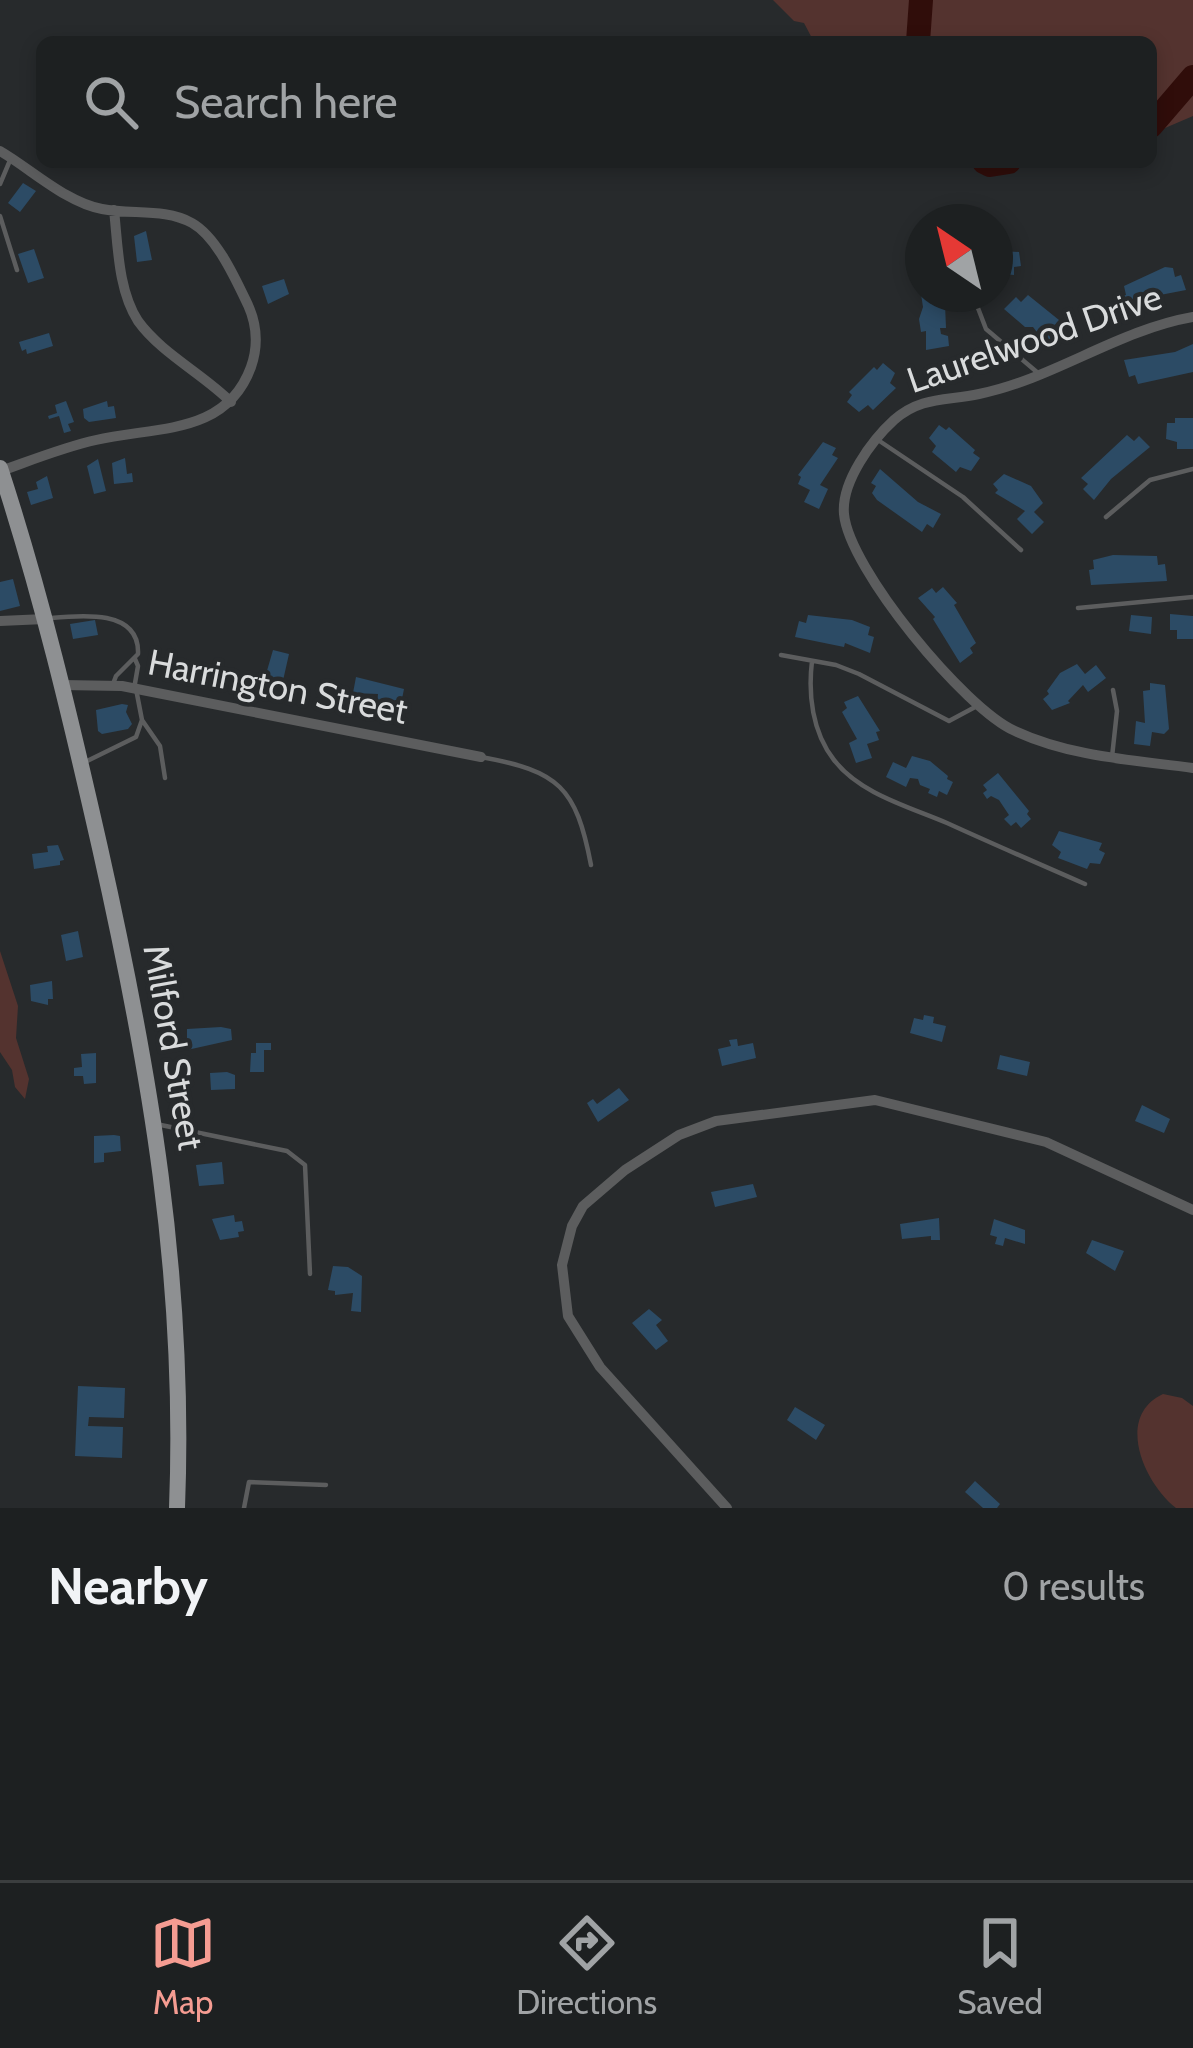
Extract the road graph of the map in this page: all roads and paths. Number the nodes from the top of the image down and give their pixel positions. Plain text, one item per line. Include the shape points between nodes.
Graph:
1 (6, 154) edge
2 (0, 184) edge
3 (114, 210) junction
4 (0, 216) edge
5 (16, 270) dead end
6 (980, 312) edge
7 (1193, 317) edge
8 (1038, 373) junction
9 (231, 402) junction
10 (877, 439) junction
11 (1193, 469) edge
12 (1, 475) edge
13 (1106, 517) dead end
14 (1021, 550) dead end
15 (1193, 597) edge
16 (1078, 608) dead end
17 (44, 613) junction
18 (0, 621) edge
19 (781, 655) dead end
20 (135, 659) junction
21 (812, 661) junction
22 (113, 684) junction
23 (62, 685) junction
24 (135, 689) junction
25 (1113, 690) dead end
26 (977, 706) junction
27 (142, 720) junction
28 (481, 758) joint
29 (1112, 758) junction
30 (81, 764) junction
31 (1193, 768) edge
32 (165, 778) dead end
33 (591, 865) dead end
34 (1085, 884) dead end
35 (156, 1124) junction
36 (1193, 1210) edge
37 (310, 1274) dead end
38 (326, 1485) dead end
39 (177, 1508) edge
40 (244, 1508) edge
41 (727, 1508) edge

1 - 2 lane
1 - 3 street via 82,202
3 - 9 street via 135,316
3 - 9 street via 188,220 227,268 256,337
4 - 5 lane
6 - 8 lane via 986,329
7 - 8 street, Laurelwood Drive
8 - 10 street, Laurelwood Drive via 917,405
9 - 12 street via 191,425 94,440
10 - 14 lane via 963,497
10 - 26 street, Laurelwood Drive via 845,497 848,530 930,658
11 - 13 lane via 1150,479
12 - 17 main road, Milford Street
15 - 16 lane
17 - 18 street
17 - 20 lane via 122,624 138,640
17 - 23 main road, Milford Street
19 - 21 lane
20 - 22 lane
20 - 24 lane
21 - 26 lane via 859,674 949,721
21 - 34 lane via 815,718 848,774
22 - 23 street, Harrington Street
22 - 24 street, Harrington Street
23 - 30 main road, Milford Street
24 - 27 lane
24 - 28 street, Harrington Street
25 - 29 lane
26 - 29 street, Laurelwood Drive via 1027,736
27 - 30 lane via 121,747
27 - 32 lane via 160,746
28 - 33 lane via 536,770 561,787 577,807
29 - 31 street, Laurelwood Drive
30 - 35 main road, Milford Street
35 - 37 lane via 287,1151 305,1165
35 - 39 main road, Milford Street via 179,1366
36 - 41 street via 1046,1142 875,1100 716,1121 625,1169 572,1226 562,1265 568,1316 600,1367
38 - 40 lane via 249,1482

